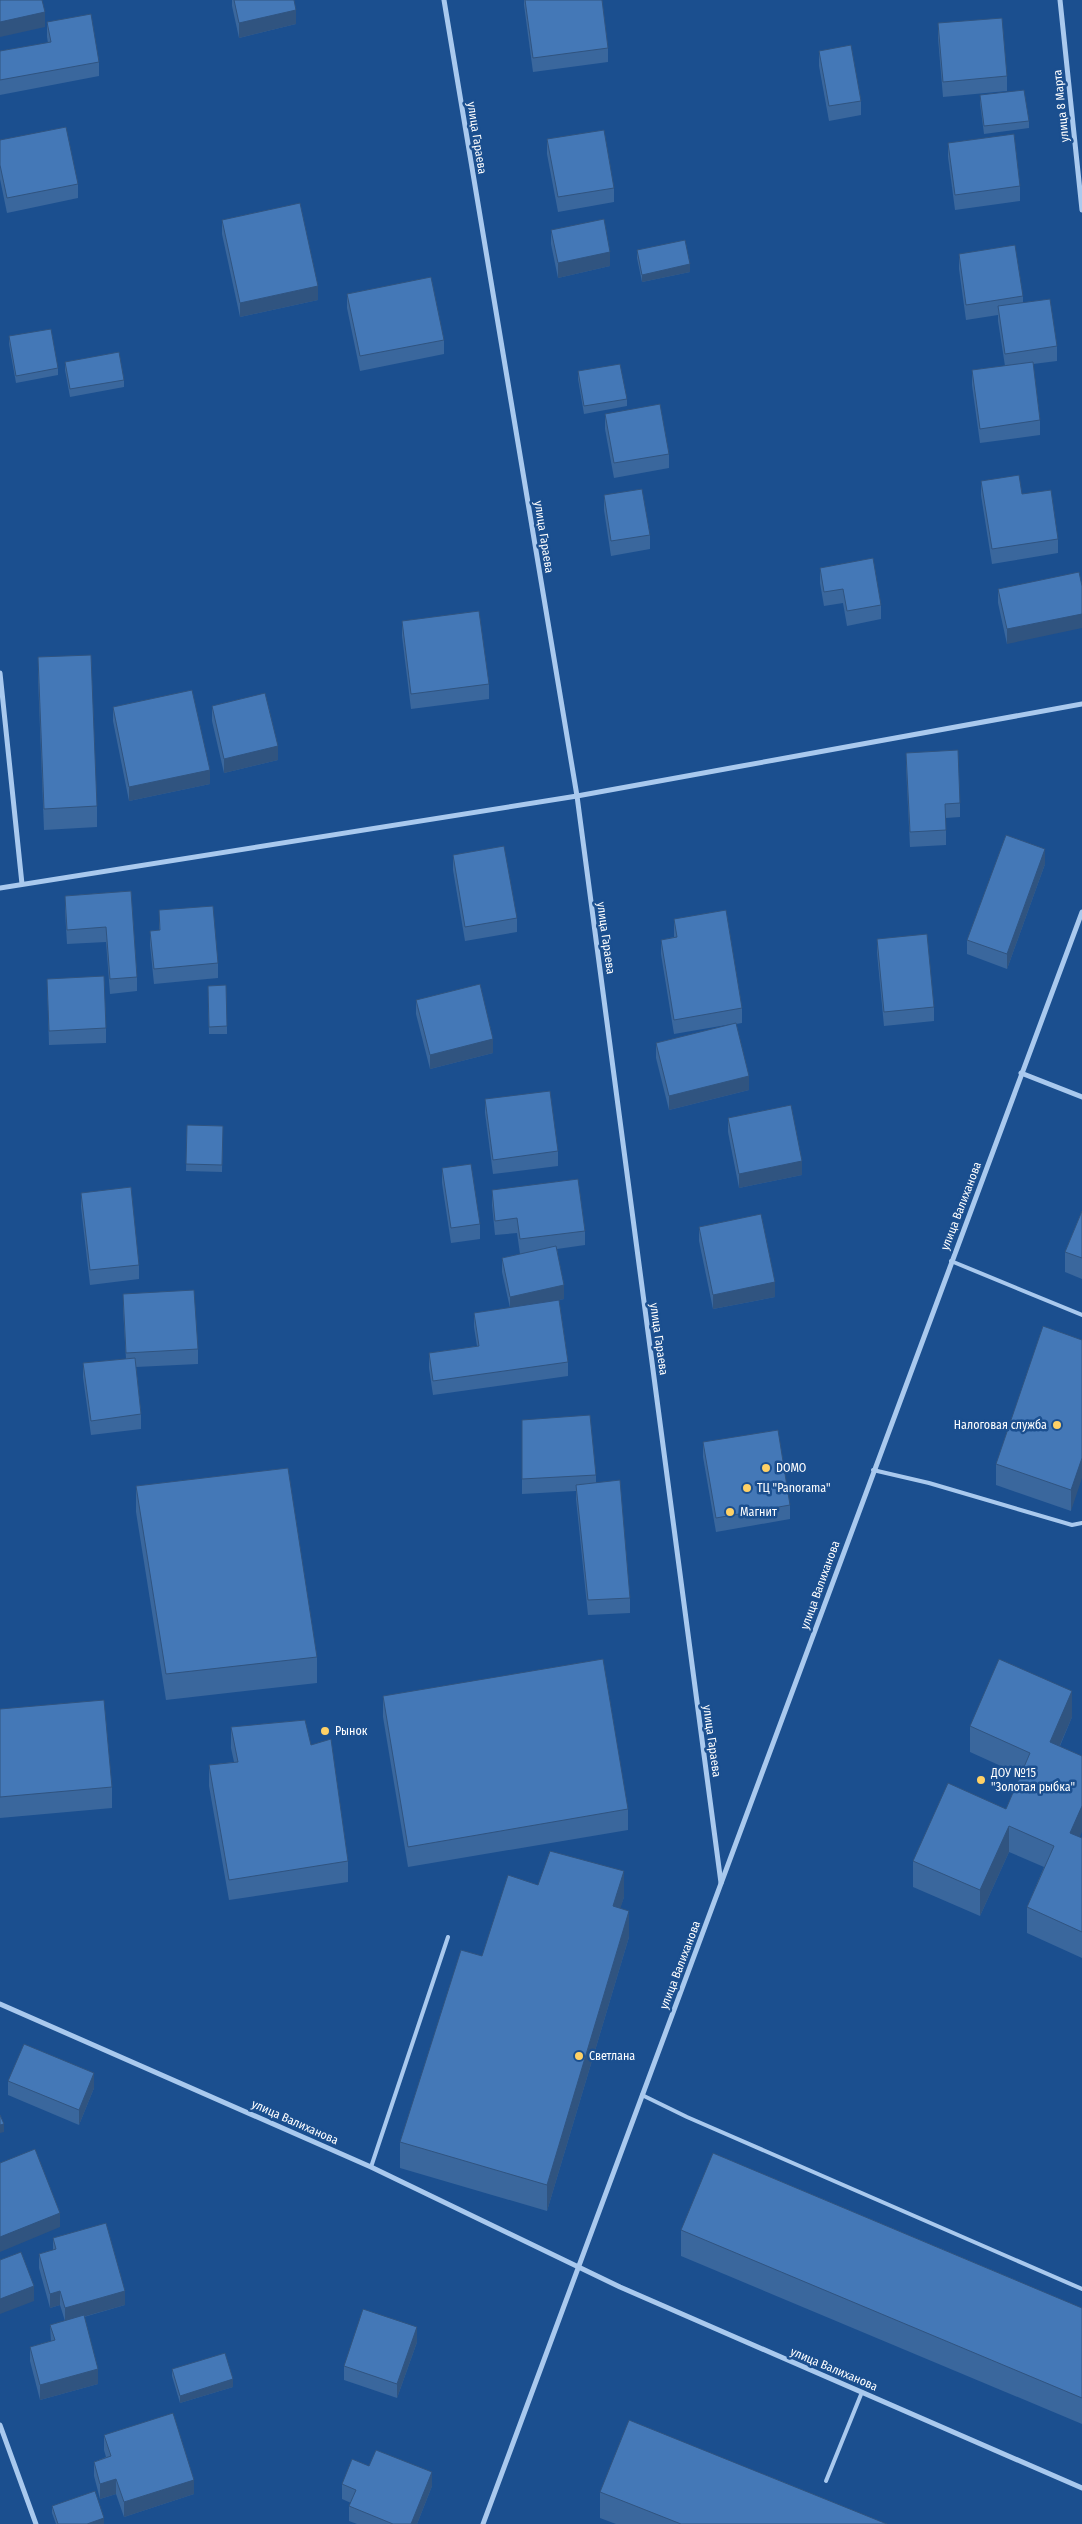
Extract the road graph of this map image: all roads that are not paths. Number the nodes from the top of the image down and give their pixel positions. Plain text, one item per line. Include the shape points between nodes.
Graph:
1 (444, 0) edge
2 (1060, 0) edge
3 (1082, 210) edge
4 (0, 673) edge
5 (1082, 704) edge
6 (577, 796) junction
7 (22, 884) junction
8 (0, 888) edge
9 (1082, 912) edge
10 (1021, 1073) junction
11 (1082, 1097) edge
12 (951, 1261) junction
13 (1082, 1315) edge
14 (873, 1470) junction
15 (1082, 1523) edge
16 (721, 1883) junction
17 (448, 1937) dead end
18 (0, 2004) edge
19 (642, 2095) junction
20 (371, 2167) junction
21 (578, 2266) junction
22 (1082, 2290) edge
23 (862, 2392) junction
24 (0, 2425) edge
25 (826, 2481) dead end
26 (1082, 2488) edge
27 (36, 2524) edge
28 (483, 2524) edge

1 - 6 street, улица Гараева
2 - 3 street, улица 8 Марта
4 - 7 street
5 - 6 street
6 - 7 street
6 - 16 street, улица Гараева
7 - 8 street
9 - 10 street, улица Валиханова
10 - 11 street
10 - 12 street, улица Валиханова
12 - 13 lane
12 - 14 street, улица Валиханова
14 - 15 lane via 1072,1525
14 - 16 street, улица Валиханова
16 - 19 street, улица Валиханова
17 - 20 lane
18 - 20 street, улица Валиханова
19 - 21 street, улица Валиханова
19 - 22 lane
20 - 21 street, улица Валиханова
21 - 23 street, улица Валиханова
21 - 28 street, улица Валиханова
23 - 25 lane
23 - 26 street, улица Валиханова
24 - 27 street

